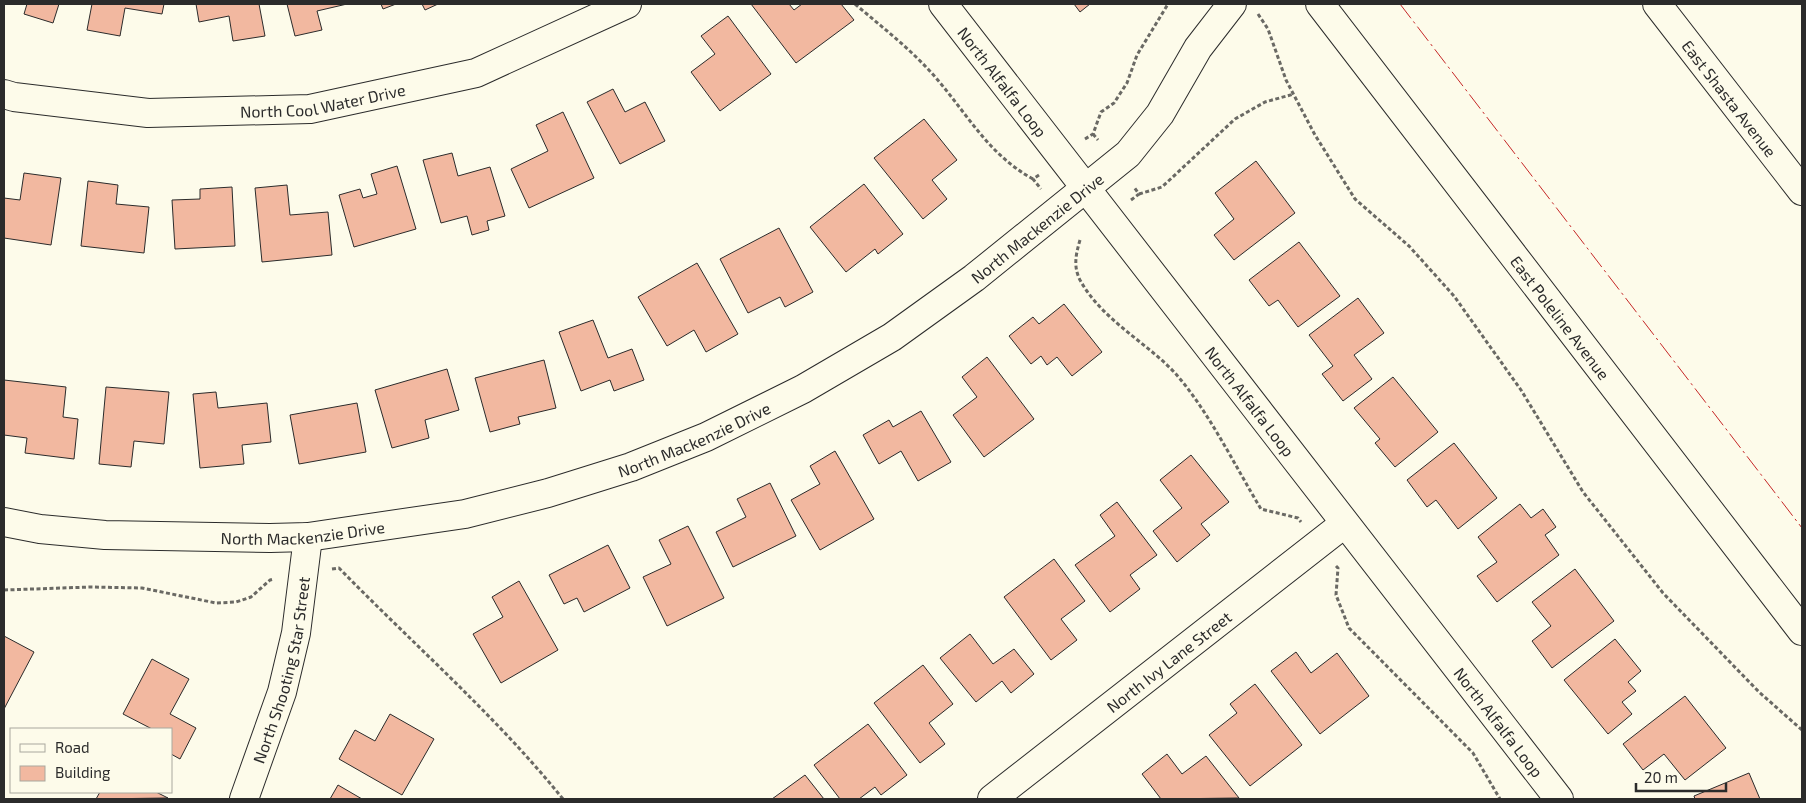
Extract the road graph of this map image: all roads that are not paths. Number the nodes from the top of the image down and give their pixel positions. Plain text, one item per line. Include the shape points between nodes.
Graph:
1 (627, 4) edge
2 (944, 4) edge
3 (1232, 4) edge
4 (1320, 4) edge
5 (1657, 4) edge
6 (4, 94) edge
7 (1086, 187) junction
8 (1802, 191) edge
9 (4, 522) edge
10 (1344, 524) junction
11 (308, 537) junction
12 (1802, 631) edge
13 (244, 799) edge
14 (992, 799) edge
15 (1559, 799) edge

1 - 6 street, North Cool Water Drive via 476,73 310,110 148,113
2 - 7 street, North Alfalfa Loop
3 - 7 street, North Mackenzie Drive via 1198,48 1160,114 1128,154
4 - 12 street, East Poleline Avenue
5 - 8 street, East Shasta Avenue
7 - 10 street, North Alfalfa Loop
7 - 11 street, North Mackenzie Drive via 974,278 892,337 803,390 706,437 631,467 465,514
9 - 11 street, North Mackenzie Drive via 105,535
10 - 14 street, North Ivy Lane Street
10 - 15 street, North Alfalfa Loop
11 - 13 street, North Shooting Star Street via 296,633 282,692

